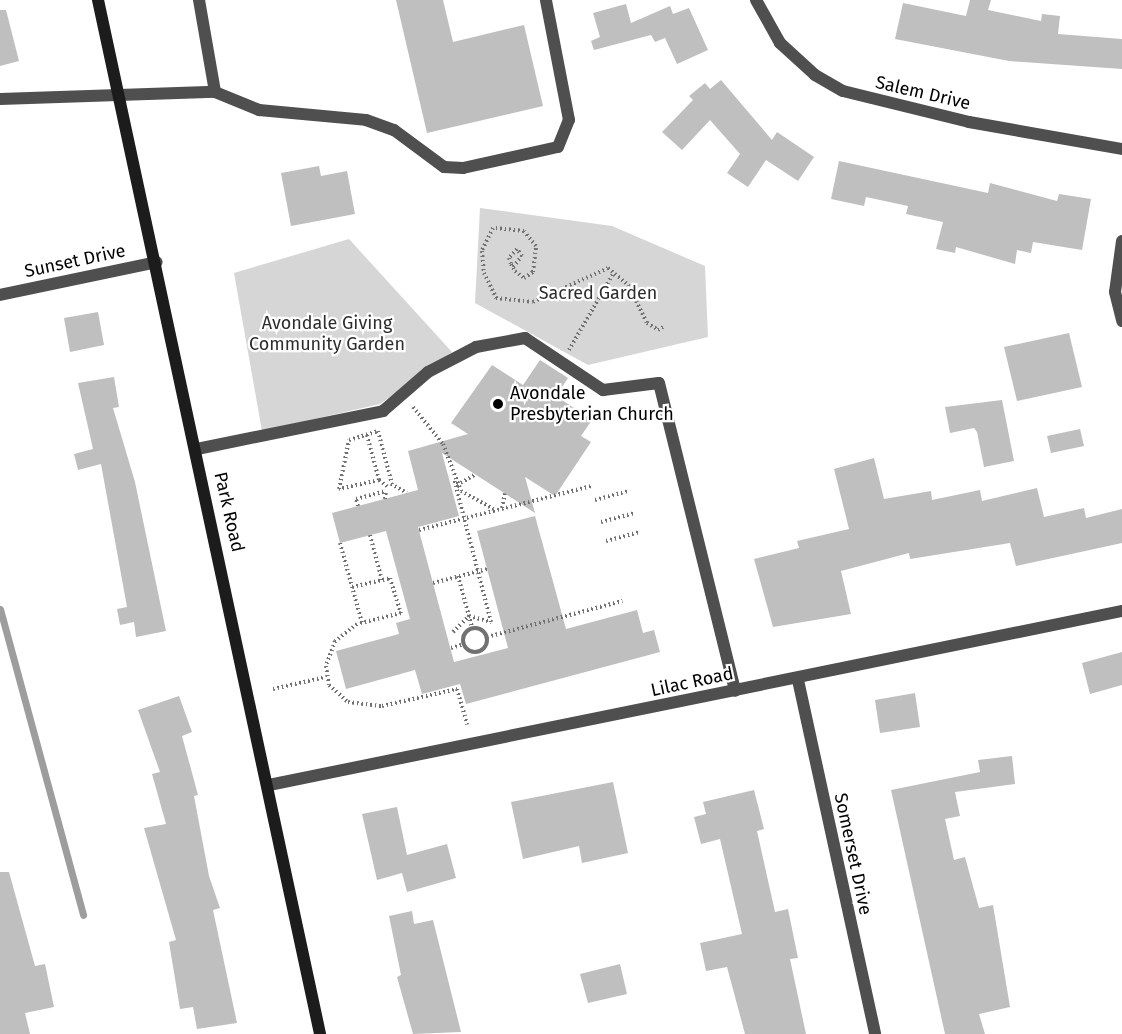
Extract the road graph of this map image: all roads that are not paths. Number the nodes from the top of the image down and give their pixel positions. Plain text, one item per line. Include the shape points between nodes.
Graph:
1 (98, 0) edge
2 (199, 0) edge
3 (546, 0) edge
4 (756, 0) edge
5 (216, 92) junction
6 (119, 98) junction
7 (0, 99) edge
8 (1122, 149) edge
9 (1122, 241) edge
10 (157, 262) junction
11 (0, 295) edge
12 (1122, 321) edge
13 (197, 449) junction
14 (1122, 611) edge
15 (798, 680) junction
16 (735, 691) junction
17 (269, 785) junction
18 (320, 1034) edge
19 (875, 1034) edge

1 - 6 main road, Park Road
2 - 5 street
3 - 5 street via 569,120 558,147 528,158 444,166 394,130 366,120 258,110
4 - 8 street, Salem Drive via 780,43 803,66 843,91 969,122
5 - 6 street
6 - 7 street
6 - 10 main road, Park Road
9 - 12 street via 1115,292
10 - 11 street, Sunset Drive
10 - 13 main road, Park Road
13 - 16 street via 383,411 428,372 476,347 525,338 603,390 659,383
13 - 17 main road, Park Road
14 - 15 street, Lilac Road
15 - 16 street, Lilac Road
15 - 19 street, Somerset Drive
16 - 17 street, Lilac Road
17 - 18 main road, Park Road

